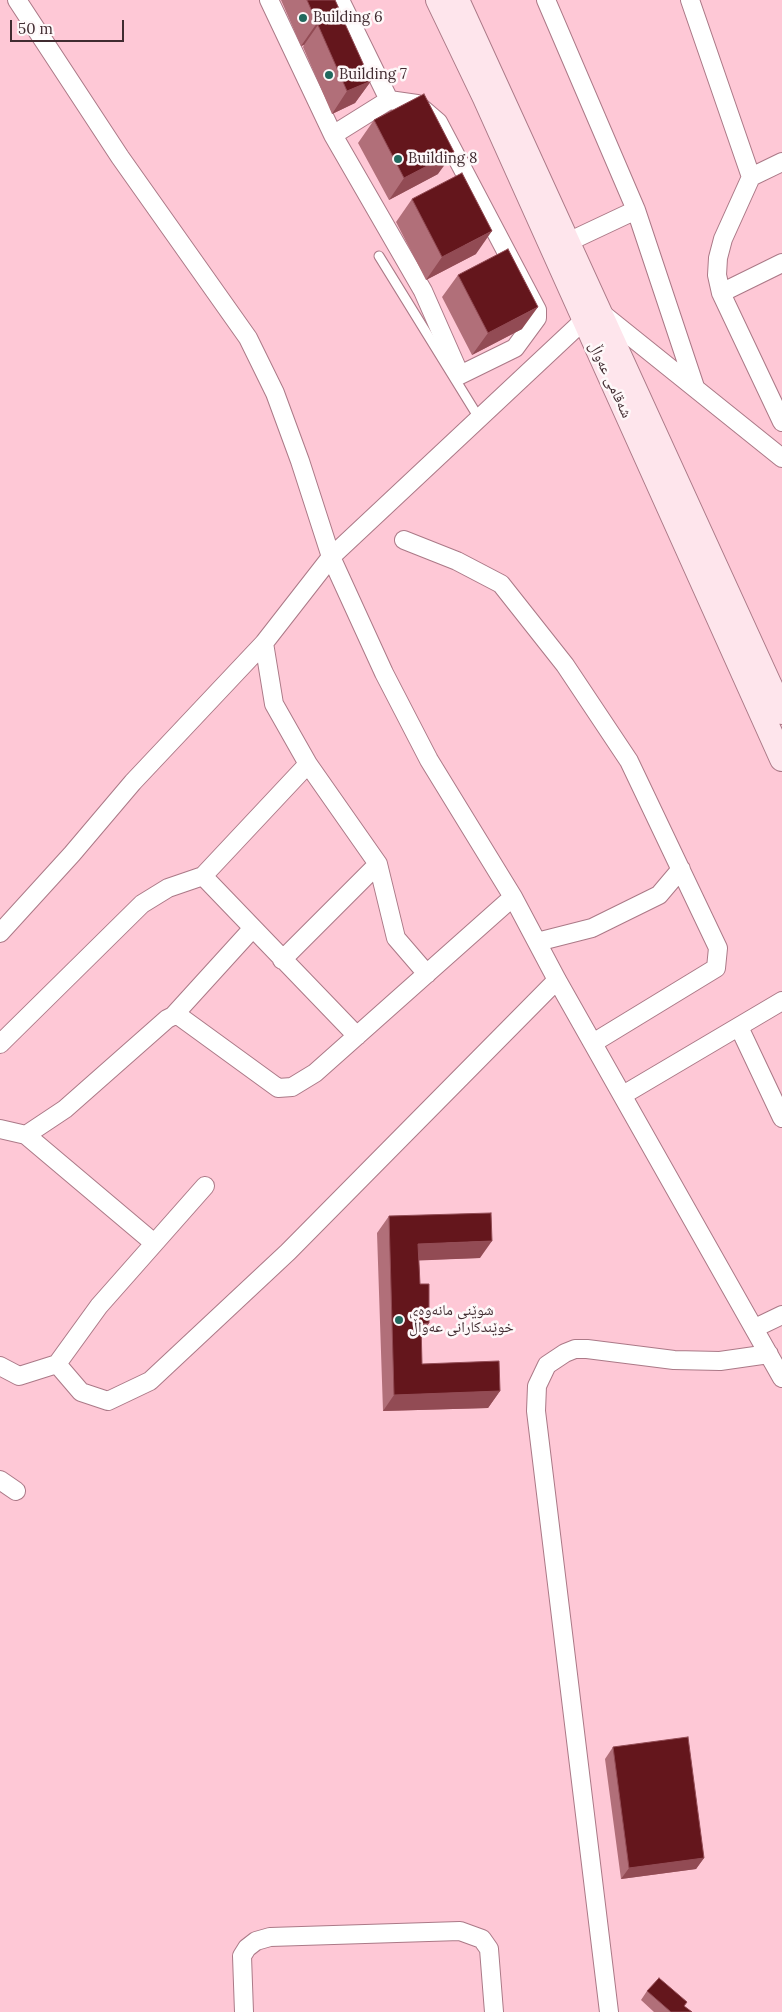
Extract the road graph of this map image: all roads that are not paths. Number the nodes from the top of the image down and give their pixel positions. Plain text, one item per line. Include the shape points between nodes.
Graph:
1 (17, 0) edge
2 (269, 0) edge
3 (340, 0) edge
4 (438, 0) edge
5 (457, 0) edge
6 (546, 0) edge
7 (691, 0) edge
8 (389, 100) junction
9 (333, 135) junction
10 (782, 162) edge
11 (751, 177) junction
12 (636, 210) junction
13 (568, 242) junction
14 (379, 256) dead end
15 (782, 263) edge
16 (720, 293) junction
17 (591, 316) junction
18 (696, 387) junction
19 (479, 418) junction
20 (782, 422) edge
21 (778, 452) edge
22 (404, 540) dead end
23 (331, 557) junction
24 (264, 643) junction
25 (782, 712) edge
26 (782, 760) edge
27 (308, 764) junction
28 (378, 864) junction
29 (681, 869) junction
30 (203, 876) junction
31 (513, 897) junction
32 (253, 928) junction
33 (0, 933) edge
34 (536, 942) junction
35 (282, 960) junction
36 (427, 974) junction
37 (557, 980) junction
38 (782, 1001) edge
39 (172, 1016) junction
40 (739, 1027) junction
41 (357, 1036) junction
42 (593, 1043) junction
43 (0, 1044) edge
44 (623, 1095) junction
45 (782, 1118) edge
46 (0, 1129) edge
47 (26, 1135) junction
48 (205, 1186) dead end
49 (154, 1243) junction
50 (782, 1315) edge
51 (755, 1328) junction
52 (769, 1354) junction
53 (57, 1364) junction
54 (0, 1366) edge
55 (782, 1378) edge
56 (0, 1480) edge
57 (16, 1491) dead end
58 (244, 2012) edge
59 (494, 2012) edge
60 (609, 2012) edge

1 - 23 street via 120,157 248,338 275,393
2 - 9 street
3 - 8 street
4 - 17 main road, شەقامی عەواڵ
5 - 13 main road, شەقامی عەواڵ
6 - 12 street
7 - 11 street
8 - 9 street
8 - 9 street via 417,104 438,122 537,310 537,318 515,348 460,376 423,291
10 - 11 street
11 - 16 street via 723,239 717,275
12 - 13 street
12 - 18 street
13 - 17 main road, شەقامی عەواڵ
14 - 19 lane
15 - 16 street
16 - 20 street
17 - 18 street
17 - 19 street
17 - 25 main road, شەقامی عەواڵ
17 - 26 main road, شەقامی عەواڵ
18 - 21 street
19 - 23 street
22 - 29 street via 457,561 501,584 566,665 629,761
23 - 24 street
23 - 31 street via 384,673 429,760
24 - 27 street via 274,704
24 - 33 street via 133,782
27 - 28 street
27 - 30 street
28 - 35 street
28 - 36 street via 396,938
29 - 34 street via 659,895 592,928
29 - 42 street via 718,948 716,968
30 - 32 street
30 - 43 street via 168,888 142,904
31 - 34 street
31 - 36 street
32 - 35 street
32 - 39 street
34 - 37 street
35 - 41 street
36 - 41 street
37 - 42 street
37 - 53 street via 288,1252 150,1382 108,1400 81,1392
38 - 40 street
39 - 41 street via 179,1016 278,1088 292,1087 315,1073
39 - 47 street via 65,1109
40 - 44 street
40 - 45 street
42 - 44 street
44 - 51 street
46 - 47 street
47 - 49 street
48 - 49 street
49 - 53 street via 99,1306
50 - 51 street
51 - 52 street
52 - 55 street
52 - 60 street via 720,1361 674,1360 575,1349 547,1366 537,1386 536,1411
53 - 54 street via 19,1376
56 - 57 street
58 - 59 street via 242,1956 256,1941 460,1931 482,1939 489,1949

